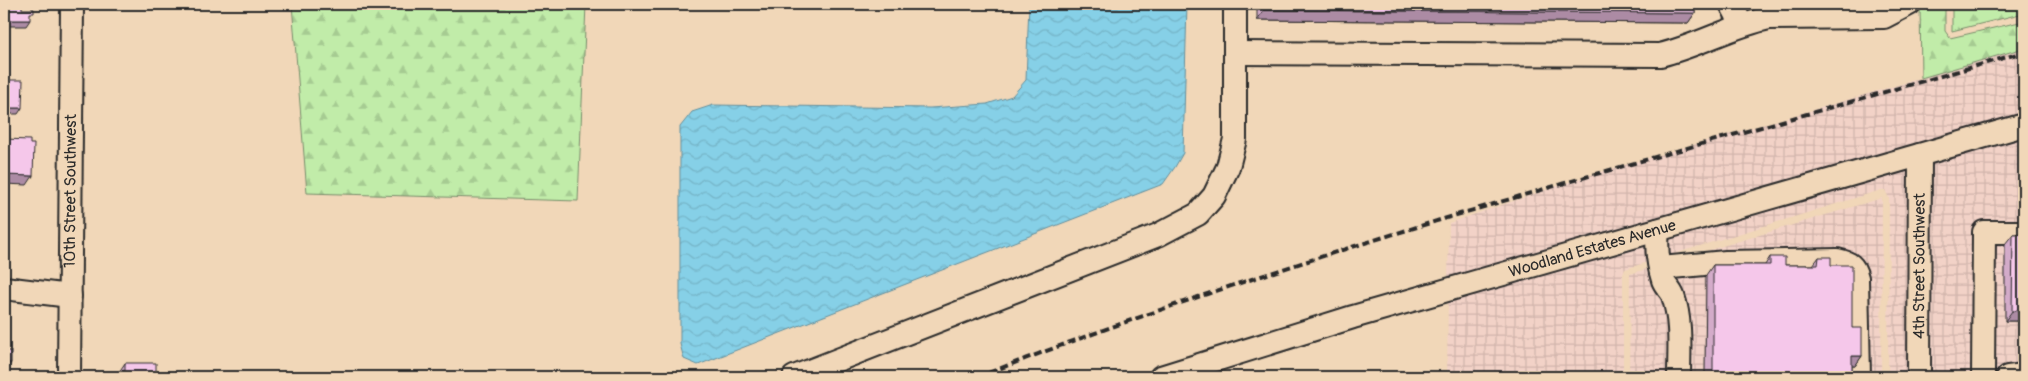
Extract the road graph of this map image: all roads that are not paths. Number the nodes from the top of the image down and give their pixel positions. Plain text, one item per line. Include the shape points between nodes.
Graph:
1 (72, 4) edge
2 (1235, 4) edge
3 (1731, 4) edge
4 (1909, 4) edge
5 (1742, 25) junction
6 (1235, 53) junction
7 (2024, 125) edge
8 (1920, 156) junction
9 (1658, 230) junction
10 (2024, 232) edge
11 (1661, 268) junction
12 (4, 288) edge
13 (70, 296) junction
14 (1194, 373) edge
15 (2024, 375) edge
16 (69, 377) edge
17 (794, 377) edge
18 (1161, 377) edge
19 (1679, 377) edge
20 (1859, 377) edge
21 (1919, 377) edge
22 (1984, 377) edge
23 (2008, 377) edge

1 - 13 street, 10th Street Southwest
2 - 6 street
3 - 5 street
4 - 5 street via 1884,17 1769,18
5 - 6 street via 1681,50 1660,55
6 - 17 street via 1234,139 1228,167 1214,196 1198,214 1158,235
7 - 8 street, Woodland Estates Avenue
8 - 9 street, Woodland Estates Avenue
8 - 21 street, 4th Street Southwest
9 - 11 street via 1656,246
9 - 14 street, Woodland Estates Avenue via 1353,317
10 - 22 street via 1984,232
11 - 19 street via 1664,281 1673,295 1679,325
11 - 20 street via 1726,262 1850,262 1857,278
12 - 13 street
13 - 16 street, 10th Street Southwest
14 - 18 street, Woodland Estates Avenue
15 - 23 street

